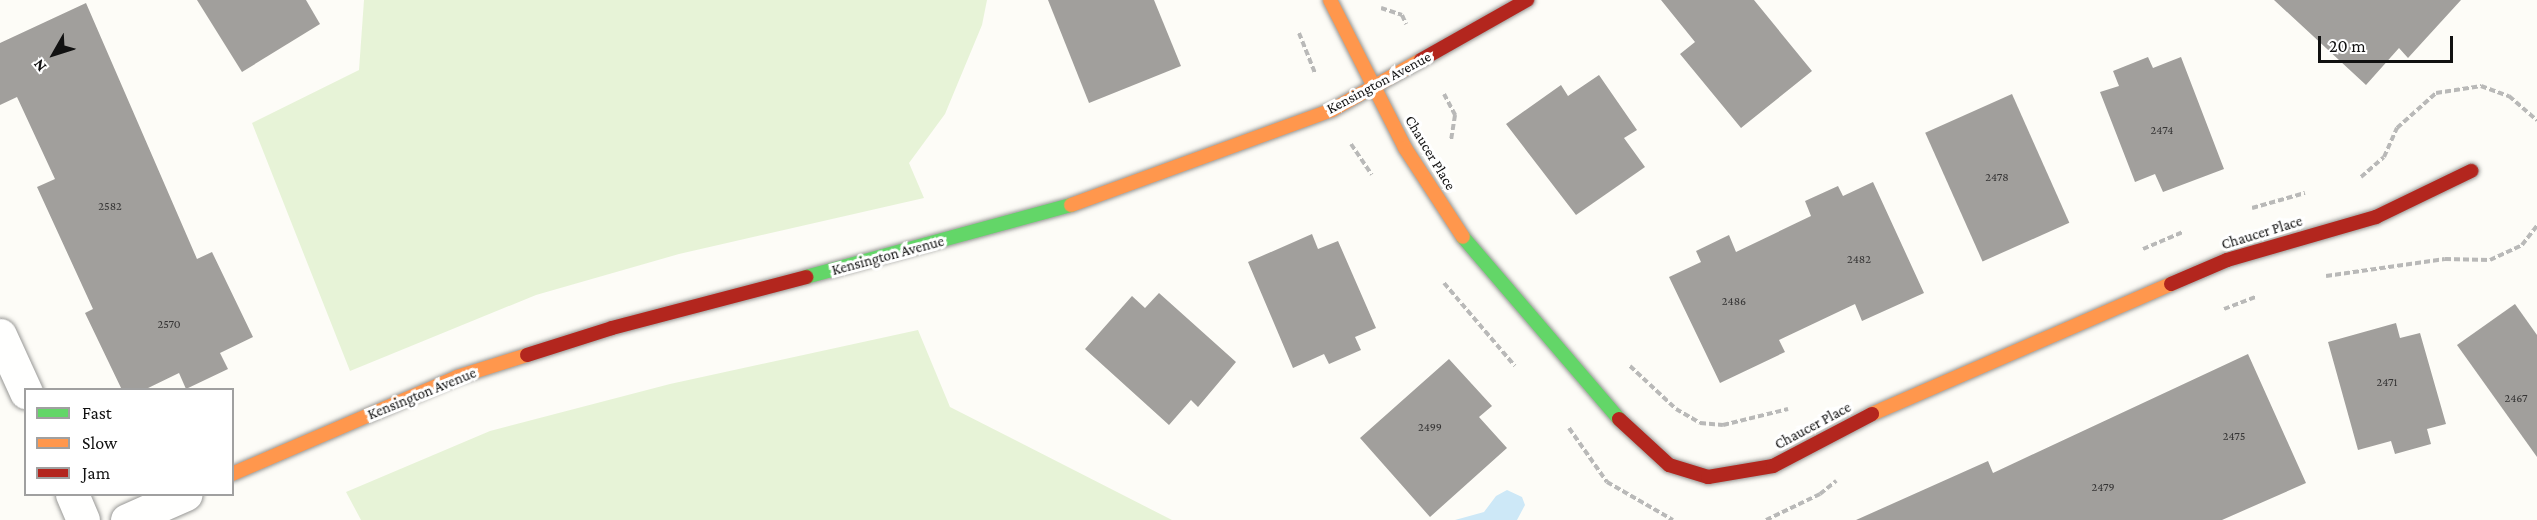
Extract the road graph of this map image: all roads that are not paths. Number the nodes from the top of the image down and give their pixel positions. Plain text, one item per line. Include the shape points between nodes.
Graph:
1 (1330, 0) edge
2 (1527, 0) edge
3 (1375, 86) junction
4 (2471, 171) dead end
5 (0, 335) edge
6 (24, 388) edge
7 (234, 473) edge
8 (72, 496) edge
9 (184, 496) edge
10 (83, 520) edge
11 (127, 520) edge

1 - 3 street, Chaucer Place
2 - 3 street, Kensington Avenue
3 - 4 street, Chaucer Place via 1405,148 1468,245 1527,315 1628,430 1669,465 1708,477 1773,466 1853,422 2227,260 2376,217
3 - 7 street, Kensington Avenue via 1332,110 1045,215 612,328 457,377
5 - 6 street
8 - 10 street
9 - 11 street

